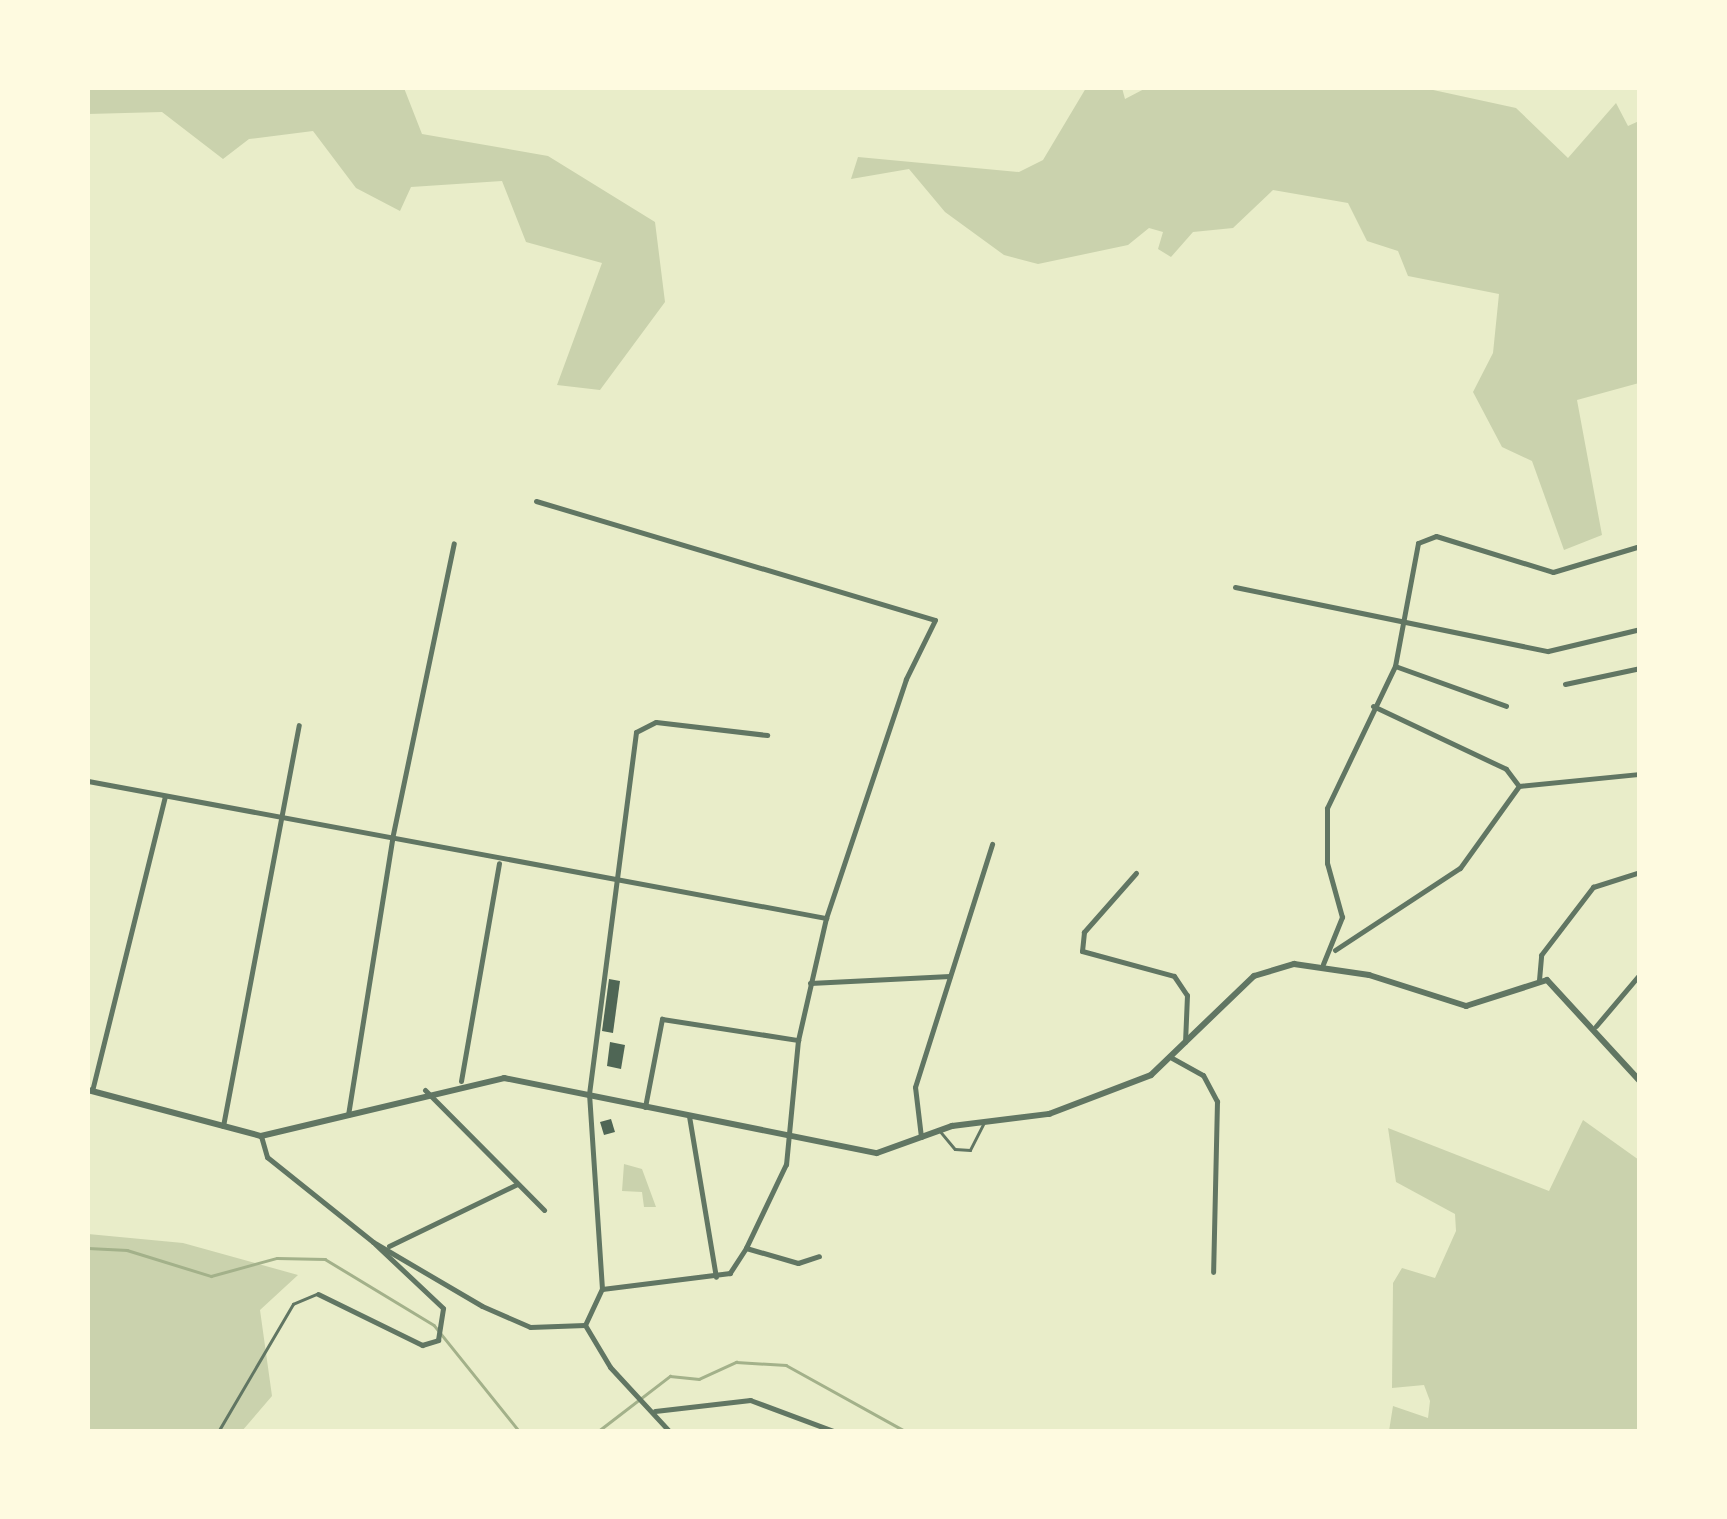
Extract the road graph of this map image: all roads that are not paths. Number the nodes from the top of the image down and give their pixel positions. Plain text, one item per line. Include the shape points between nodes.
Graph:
1 (536, 501) dead end
2 (454, 543) dead end
3 (1640, 546) edge
4 (1235, 587) dead end
5 (1404, 624) junction
6 (1640, 629) edge
7 (1395, 666) junction
8 (1640, 668) edge
9 (1564, 684) dead end
10 (1373, 706) junction
11 (1506, 706) dead end
12 (300, 725) dead end
13 (767, 735) dead end
14 (1640, 774) edge
15 (88, 781) edge
16 (1519, 786) junction
17 (165, 797) junction
18 (281, 820) junction
19 (392, 839) junction
20 (992, 844) dead end
21 (500, 862) junction
22 (1640, 872) edge
23 (1136, 873) dead end
24 (618, 883) junction
25 (826, 918) junction
26 (1334, 950) junction
27 (1323, 964) junction
28 (1640, 974) edge
29 (950, 976) junction
30 (1539, 980) junction
31 (810, 983) junction
32 (1596, 1026) junction
33 (798, 1040) junction
34 (1186, 1042) junction
35 (1172, 1058) junction
36 (1638, 1078) edge
37 (461, 1081) junction
38 (424, 1090) junction
39 (90, 1091) edge
40 (589, 1094) junction
41 (645, 1107) junction
42 (348, 1116) junction
43 (689, 1116) junction
44 (983, 1124) junction
45 (223, 1126) junction
46 (940, 1130) junction
47 (261, 1136) junction
48 (920, 1137) junction
49 (792, 1139) junction
50 (517, 1184) junction
51 (544, 1210) dead end
52 (373, 1242) junction
53 (388, 1247) junction
54 (746, 1248) junction
55 (818, 1256) dead end
56 (1212, 1272) dead end
57 (716, 1276) junction
58 (602, 1289) junction
59 (318, 1294) joint
60 (585, 1324) junction
61 (655, 1411) junction
62 (218, 1432) edge
63 (670, 1432) edge
64 (836, 1432) edge

1 - 25 street via 936,620 906,679
2 - 19 street
3 - 5 street via 1553,572 1424,537 1408,574
4 - 5 street
5 - 6 street via 1548,651
5 - 7 street
7 - 10 street
7 - 11 street
8 - 9 street
10 - 16 street via 1506,768
10 - 26 street via 1327,808 1327,863 1342,902
12 - 18 street
13 - 24 street via 643,725
14 - 16 street
15 - 17 street
16 - 26 street via 1460,868
17 - 18 street
17 - 39 street
18 - 19 street
18 - 45 street
19 - 21 street
19 - 42 street
20 - 29 street
21 - 24 street
21 - 37 street
22 - 30 street via 1594,887 1542,956
23 - 34 street via 1084,932 1082,951 1174,976 1187,995
24 - 25 street
24 - 40 street
25 - 31 street
26 - 27 street
27 - 30 street via 1466,1006
27 - 34 street via 1278,964 1254,976
28 - 32 street
29 - 31 street
29 - 48 street via 916,1087
30 - 32 street via 1557,984
31 - 33 street
32 - 36 street
33 - 41 street via 662,1019
33 - 49 street
34 - 35 street
35 - 44 street via 1049,1114
35 - 56 street via 1202,1075 1216,1101
37 - 38 street
37 - 40 street via 504,1078
38 - 42 street
38 - 50 street
39 - 45 street
40 - 41 street
40 - 58 street
41 - 43 street
42 - 47 street
43 - 49 street
43 - 57 street
44 - 46 street
44 - 46 lane via 970,1150 955,1149
45 - 47 street
46 - 48 street
47 - 52 street via 267,1157
48 - 49 street via 878,1153
49 - 54 street
50 - 51 street
50 - 53 street
52 - 53 street
52 - 59 street via 443,1308 445,1330 438,1340 422,1345
53 - 60 street via 504,1318 540,1328
54 - 55 street via 798,1263
54 - 57 street via 734,1272
57 - 58 street
58 - 60 street
59 - 62 lane via 293,1304
60 - 61 street
61 - 63 street
61 - 64 street via 750,1400

